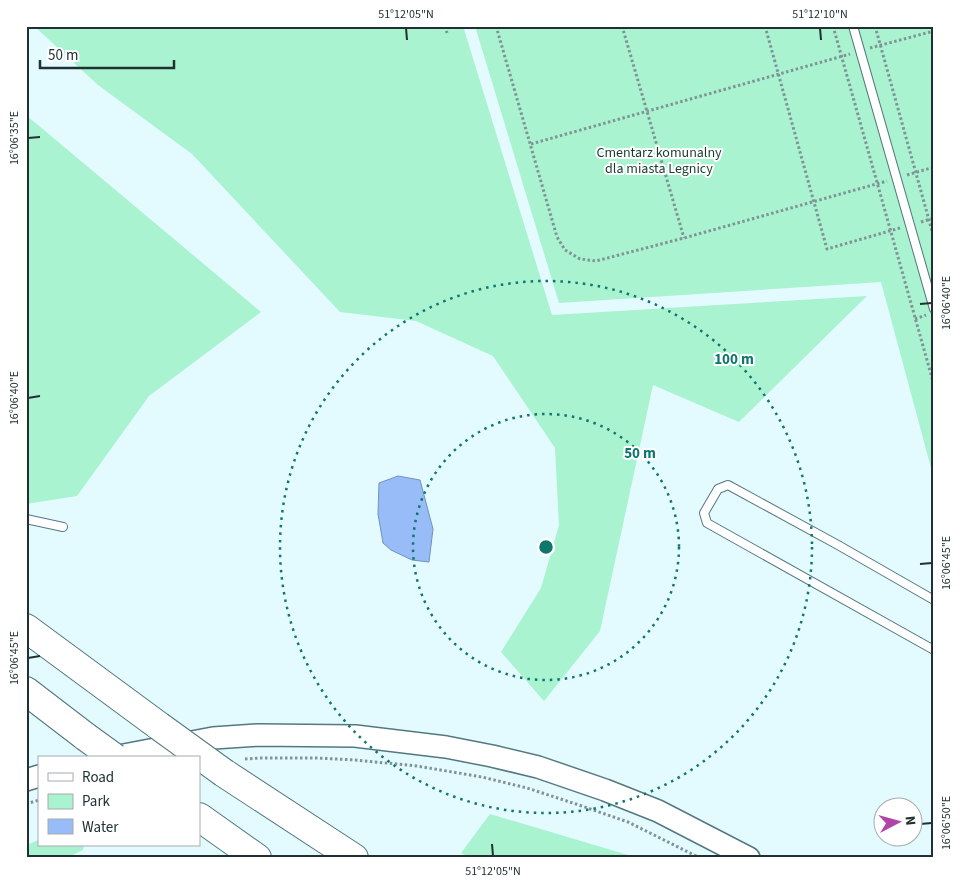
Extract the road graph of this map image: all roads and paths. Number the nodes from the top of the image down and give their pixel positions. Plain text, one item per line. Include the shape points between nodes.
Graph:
1 (445, 26) edge
2 (496, 26) edge
3 (622, 26) edge
4 (765, 26) edge
5 (833, 26) edge
6 (853, 26) edge
7 (875, 26) edge
8 (934, 30) edge
9 (447, 34) dead end
10 (880, 46) junction
11 (860, 51) junction
12 (841, 56) junction
13 (778, 74) junction
14 (646, 112) junction
15 (531, 144) junction
16 (934, 167) edge
17 (915, 172) junction
18 (896, 178) junction
19 (877, 183) junction
20 (814, 201) junction
21 (934, 218) edge
22 (928, 219) junction
23 (909, 225) junction
24 (890, 231) junction
25 (684, 238) junction
26 (934, 238) edge
27 (934, 309) edge
28 (934, 385) edge
29 (26, 519) edge
30 (62, 527) dead end
31 (934, 600) edge
32 (26, 628) edge
33 (934, 640) edge
34 (932, 649) edge
35 (26, 691) edge
36 (112, 756) edge
37 (118, 756) edge
38 (231, 767) junction
39 (38, 776) edge
40 (26, 780) edge
41 (38, 800) edge
42 (26, 804) edge
43 (200, 818) edge
44 (257, 858) edge
45 (354, 858) edge
46 (700, 858) edge
47 (749, 858) edge

1 - 9 path
2 - 15 path
3 - 14 path
4 - 13 path
5 - 12 path
6 - 11 lane
7 - 10 path
8 - 10 path
10 - 11 path
10 - 17 path
11 - 12 path
11 - 18 lane
12 - 13 path
12 - 19 path
13 - 14 path
13 - 20 path
14 - 15 path
14 - 25 path
15 - 25 path via 557,237 566,250 580,259 596,261
16 - 17 path
17 - 18 path
17 - 22 path
18 - 19 path
18 - 23 lane
19 - 20 path
19 - 24 path
20 - 24 path via 827,249
20 - 25 path
21 - 22 path
22 - 23 path
22 - 26 path
23 - 24 path
23 - 27 lane
24 - 28 path
29 - 30 lane
31 - 34 lane via 728,485 718,489 704,513 707,523
32 - 38 highway, bridge via 159,726
33 - 34 lane
35 - 36 highway, bridge
37 - 47 main road via 213,738 258,735 355,736 446,747 538,767 605,790 658,811
38 - 45 highway
38 - 46 path via 261,758 317,758 417,766 482,777 527,788 628,822
39 - 40 main road
41 - 42 path
43 - 44 highway

